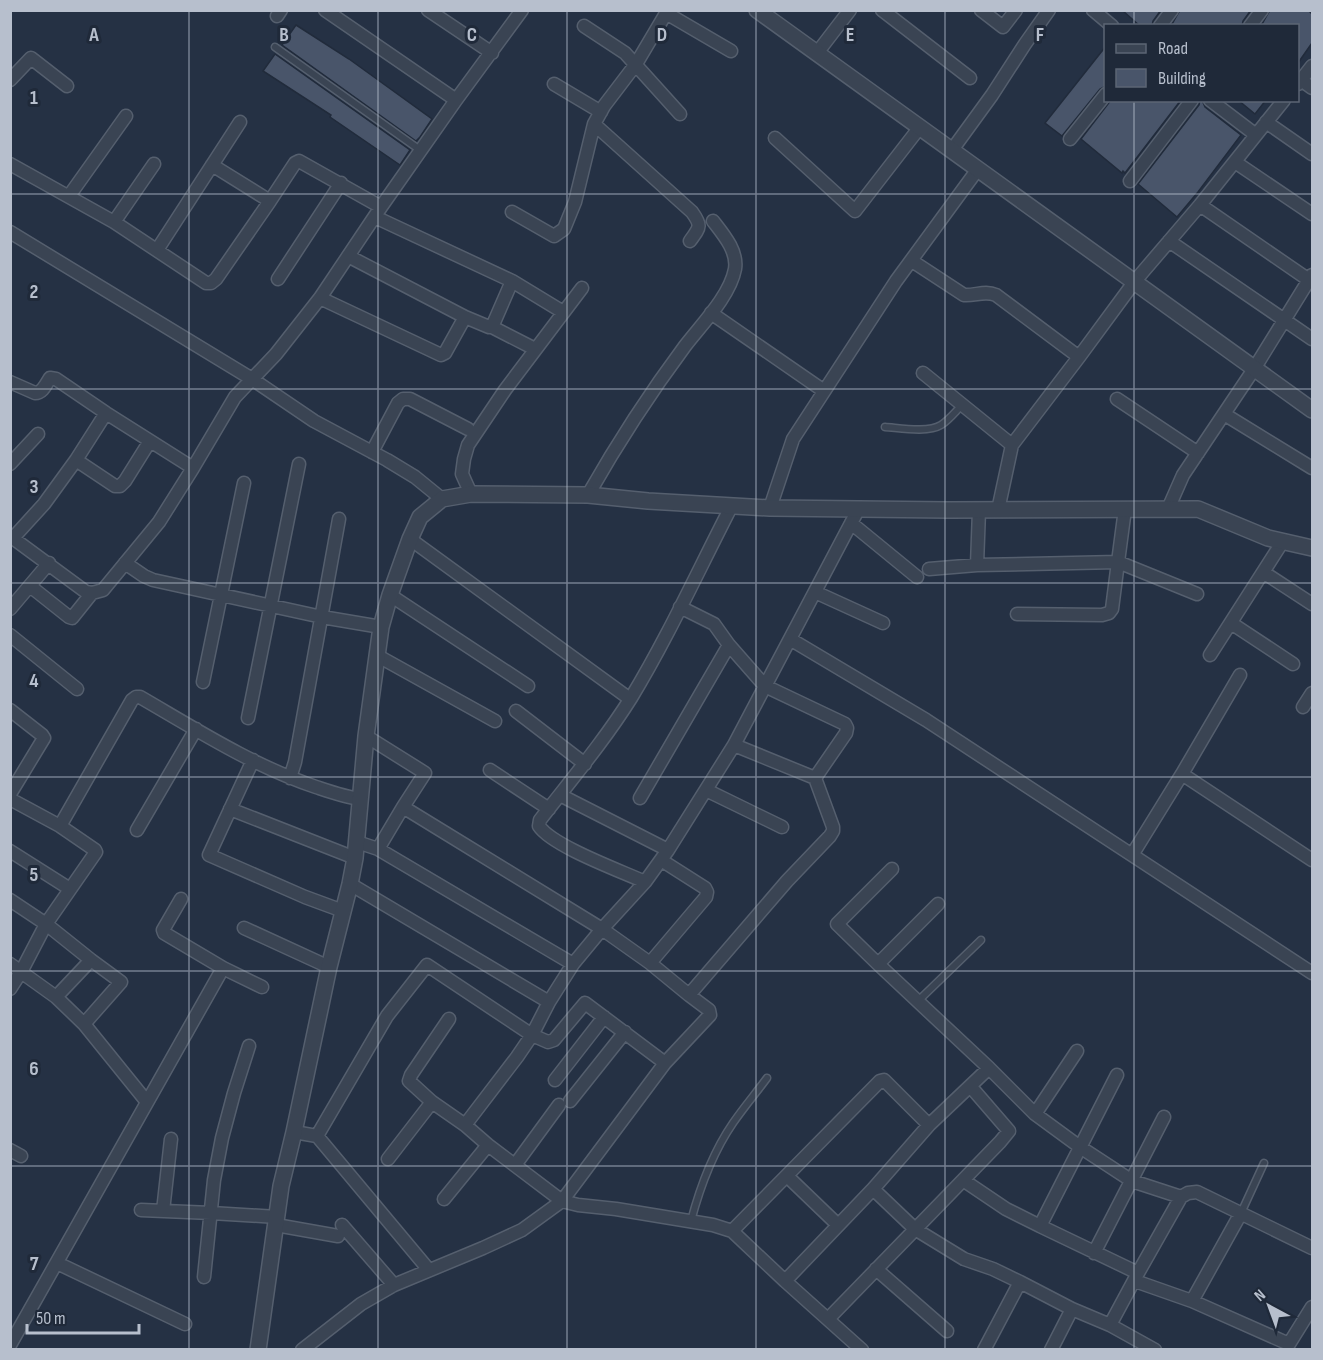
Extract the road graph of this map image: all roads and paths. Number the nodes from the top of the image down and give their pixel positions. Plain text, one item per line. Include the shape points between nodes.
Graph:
1 (325, 10) edge
2 (428, 10) edge
3 (522, 10) edge
4 (757, 10) edge
5 (850, 10) edge
6 (882, 10) edge
7 (981, 10) edge
8 (1016, 10) edge
9 (1049, 10) edge
10 (1093, 10) edge
11 (1172, 10) edge
12 (1262, 10) edge
13 (667, 12) edge
14 (1110, 24) edge
15 (1162, 24) edge
16 (1252, 24) edge
17 (584, 26) dead end
18 (275, 47) dead end
19 (731, 51) dead end
20 (492, 53) junction
21 (817, 53) junction
22 (636, 64) junction
23 (1312, 66) edge
24 (970, 78) dead end
25 (10, 80) edge
26 (1299, 82) edge
27 (554, 84) dead end
28 (67, 86) dead end
29 (1312, 88) edge
30 (1104, 96) edge
31 (456, 100) junction
32 (1190, 102) edge
33 (1212, 102) edge
34 (1282, 102) edge
35 (601, 112) junction
36 (680, 114) dead end
37 (126, 116) dead end
38 (240, 122) dead end
39 (1266, 122) junction
40 (594, 124) junction
41 (920, 127) junction
42 (1256, 135) junction
43 (775, 138) dead end
44 (1070, 139) dead end
45 (952, 150) junction
46 (421, 151) junction
47 (1312, 154) edge
48 (1235, 162) junction
49 (10, 164) edge
50 (154, 164) dead end
51 (212, 165) junction
52 (978, 169) junction
53 (1131, 181) dead end
54 (341, 183) junction
55 (69, 196) junction
56 (270, 201) junction
57 (1200, 205) junction
58 (378, 212) junction
59 (512, 212) dead end
60 (1312, 214) edge
61 (713, 221) dead end
62 (114, 222) junction
63 (10, 232) edge
64 (690, 241) dead end
65 (1169, 241) junction
66 (157, 250) junction
67 (348, 256) junction
68 (912, 261) junction
69 (1311, 278) edge
70 (278, 279) dead end
71 (512, 281) junction
72 (1135, 281) junction
73 (582, 288) dead end
74 (320, 298) junction
75 (563, 312) junction
76 (711, 313) junction
77 (465, 316) junction
78 (1285, 320) junction
79 (492, 327) junction
80 (1312, 339) edge
81 (535, 349) junction
82 (1079, 357) junction
83 (1254, 369) junction
84 (923, 374) dead end
85 (252, 379) junction
86 (10, 382) edge
87 (824, 391) junction
88 (1117, 399) dead end
89 (962, 405) junction
90 (1312, 410) edge
91 (106, 413) junction
92 (1224, 414) junction
93 (885, 427) dead end
94 (468, 429) dead end
95 (38, 434) dead end
96 (150, 441) junction
97 (1012, 445) junction
98 (372, 452) junction
99 (1198, 453) junction
100 (76, 460) junction
101 (10, 464) edge
102 (299, 464) dead end
103 (193, 468) junction
104 (1312, 468) edge
105 (244, 483) dead end
106 (471, 494) junction
107 (588, 495) junction
108 (442, 499) junction
109 (731, 507) junction
110 (770, 508) junction
111 (1125, 509) junction
112 (1168, 509) junction
113 (979, 510) junction
114 (998, 510) junction
115 (855, 517) junction
116 (339, 519) dead end
117 (12, 537) edge
118 (410, 540) junction
119 (1283, 542) junction
120 (1312, 548) edge
121 (1118, 562) junction
122 (125, 563) junction
123 (49, 564) junction
124 (977, 565) junction
125 (929, 568) dead end
126 (1263, 572) junction
127 (916, 577) dead end
128 (30, 586) junction
129 (815, 592) junction
130 (92, 593) junction
131 (1197, 594) dead end
132 (390, 595) junction
133 (221, 596) junction
134 (1312, 604) edge
135 (270, 606) junction
136 (680, 607) junction
137 (10, 609) edge
138 (1017, 614) dead end
139 (322, 617) junction
140 (883, 623) dead end
141 (1231, 623) junction
142 (381, 627) junction
143 (10, 635) edge
144 (790, 639) junction
145 (729, 645) junction
146 (1210, 655) dead end
147 (378, 656) junction
148 (1293, 664) dead end
149 (1240, 675) dead end
150 (203, 682) dead end
151 (528, 686) dead end
152 (765, 686) junction
153 (77, 689) dead end
154 (1312, 693) edge
155 (630, 699) junction
156 (1303, 707) dead end
157 (10, 710) edge
158 (516, 711) dead end
159 (248, 718) dead end
160 (495, 721) dead end
161 (196, 729) junction
162 (366, 736) junction
163 (734, 745) junction
164 (252, 760) junction
165 (585, 764) junction
166 (490, 770) dead end
167 (1182, 774) junction
168 (815, 777) junction
169 (290, 778) junction
170 (706, 790) junction
171 (560, 795) junction
172 (10, 796) edge
173 (360, 798) junction
174 (640, 798) dead end
175 (404, 807) junction
176 (549, 808) junction
177 (230, 809) junction
178 (60, 826) junction
179 (782, 827) dead end
180 (137, 830) dead end
181 (357, 842) junction
182 (378, 849) junction
183 (10, 851) edge
184 (664, 855) junction
185 (1132, 855) junction
186 (355, 858) junction
187 (1312, 860) edge
188 (892, 869) dead end
189 (645, 882) junction
190 (350, 884) junction
191 (70, 889) junction
192 (181, 899) dead end
193 (10, 900) edge
194 (938, 904) dead end
195 (343, 911) junction
196 (46, 924) junction
197 (244, 928) dead end
198 (602, 929) junction
199 (981, 940) dead end
200 (90, 960) junction
201 (650, 963) junction
202 (10, 964) edge
203 (573, 964) junction
204 (878, 964) junction
205 (329, 967) junction
206 (223, 968) junction
207 (21, 972) junction
208 (1312, 973) edge
209 (262, 987) dead end
210 (10, 989) edge
211 (689, 995) junction
212 (56, 997) junction
213 (549, 1002) junction
214 (918, 1002) junction
215 (604, 1017) junction
216 (448, 1019) dead end
217 (84, 1024) junction
218 (625, 1032) junction
219 (532, 1035) junction
220 (249, 1046) dead end
221 (1077, 1052) dead end
222 (665, 1063) junction
223 (989, 1068) junction
224 (1117, 1075) dead end
225 (767, 1078) dead end
226 (555, 1080) dead end
227 (971, 1087) junction
228 (147, 1102) junction
229 (432, 1102) junction
230 (1035, 1114) junction
231 (1164, 1117) dead end
232 (465, 1125) junction
233 (929, 1125) junction
234 (294, 1132) junction
235 (317, 1136) junction
236 (171, 1139) dead end
237 (488, 1145) junction
238 (1080, 1147) junction
239 (388, 1159) dead end
240 (1264, 1163) dead end
241 (515, 1165) junction
242 (787, 1176) junction
243 (963, 1180) junction
244 (1132, 1180) junction
245 (873, 1189) junction
246 (1181, 1197) junction
247 (444, 1199) dead end
248 (562, 1201) junction
249 (141, 1210) dead end
250 (163, 1211) junction
251 (211, 1212) junction
252 (1241, 1213) junction
253 (276, 1221) junction
254 (691, 1222) junction
255 (838, 1225) junction
256 (1040, 1226) junction
257 (915, 1229) junction
258 (732, 1232) junction
259 (1312, 1248) edge
260 (1094, 1253) junction
261 (57, 1263) junction
262 (876, 1269) junction
263 (429, 1270) junction
264 (204, 1277) dead end
265 (1136, 1277) junction
266 (785, 1281) junction
267 (1020, 1282) junction
268 (394, 1285) junction
269 (1192, 1301) junction
270 (1312, 1307) edge
271 (1072, 1309) junction
272 (828, 1319) junction
273 (185, 1324) dead end
274 (1110, 1325) junction
275 (946, 1331) dead end
276 (10, 1345) edge
277 (1294, 1347) edge
278 (258, 1350) edge
279 (302, 1350) edge
280 (862, 1350) edge
281 (984, 1350) edge
282 (1051, 1350) edge
283 (1155, 1350) edge

1 - 31 street
2 - 20 street
3 - 20 street
4 - 21 street
5 - 21 street
6 - 24 street
7 - 8 street via 1003,27
9 - 45 street
10 - 14 street
11 - 15 street
12 - 16 street
13 - 19 street
13 - 22 street
17 - 22 street
18 - 46 lane
20 - 31 street
21 - 41 street
22 - 35 street
22 - 36 street
23 - 26 street
25 - 28 street via 33,58
26 - 29 street
27 - 35 street
30 - 44 street
31 - 46 street
32 - 53 street
33 - 42 street
34 - 39 street
35 - 40 street
37 - 55 street
38 - 51 street
39 - 42 street
39 - 47 street
40 - 59 street via 575,202 564,229 554,236
40 - 64 street via 692,212 699,228
41 - 43 street via 855,211
41 - 45 street
42 - 48 street
45 - 52 street
46 - 58 street
48 - 57 street
48 - 60 street
49 - 55 street
50 - 62 street
51 - 56 street
51 - 66 street
52 - 68 street
52 - 72 street
54 - 56 street via 299,161
54 - 58 street
54 - 70 street
55 - 62 street
56 - 66 street via 211,283
57 - 65 street
57 - 69 street
58 - 67 street
58 - 71 street
61 - 76 street via 727,238 735,269
62 - 66 street
63 - 85 street
65 - 72 street
65 - 78 street
67 - 74 street
67 - 77 street
68 - 82 street via 964,295 991,292
68 - 87 street
69 - 78 street
71 - 75 street
71 - 79 street
72 - 82 street
72 - 83 street
73 - 75 street
74 - 77 street via 441,355
74 - 85 street
75 - 81 street
76 - 87 street
76 - 107 street via 611,455
77 - 79 street
78 - 80 street
78 - 83 street
79 - 81 street
81 - 106 street via 468,445 462,474
82 - 97 street
83 - 90 street
83 - 92 street
84 - 89 street
85 - 98 street via 314,421
85 - 103 street via 235,398
86 - 91 street via 39,393 52,377
87 - 110 street via 793,440
88 - 99 street
89 - 93 lane via 948,420 930,429
89 - 97 street
91 - 96 street
91 - 100 street
92 - 99 street
92 - 104 street
94 - 98 street via 403,399
95 - 101 street
96 - 100 street via 120,486
96 - 103 street
97 - 114 street
98 - 108 street via 415,477
99 - 112 street
100 - 117 street via 44,504
102 - 135 street
103 - 122 street via 159,522
105 - 133 street
106 - 107 street
106 - 108 street
107 - 109 street
108 - 118 street via 420,517
109 - 110 street
109 - 136 street
110 - 115 street
111 - 112 street
111 - 114 street
111 - 121 street
112 - 119 street via 1198,509
113 - 114 street
113 - 115 street
113 - 124 street
115 - 127 street
115 - 129 street
116 - 139 street
117 - 123 street
118 - 132 street
118 - 155 street
119 - 120 street
119 - 126 street
121 - 124 street
121 - 131 street
121 - 138 street via 1113,609 1109,613
122 - 130 street via 102,590
122 - 133 street via 153,580
123 - 128 street
123 - 130 street
124 - 125 street
126 - 134 street
126 - 141 street
128 - 130 street via 72,618
128 - 137 street
129 - 140 street
129 - 144 street
132 - 142 street
132 - 151 street
133 - 135 street
133 - 150 street
135 - 139 street
135 - 159 street
136 - 145 street via 714,624
136 - 155 street
139 - 142 street
139 - 169 street
141 - 146 street
141 - 148 street
142 - 147 street
143 - 153 street
144 - 152 street
144 - 185 street via 926,720
145 - 152 street
145 - 174 street
147 - 160 street
147 - 162 street
149 - 167 street
152 - 163 street
152 - 168 street via 845,724 846,733
154 - 156 street
155 - 165 street
157 - 172 street via 44,738
158 - 165 street
161 - 164 street
161 - 178 street via 136,697
161 - 180 street
162 - 173 street
162 - 175 street via 425,774
163 - 168 street
163 - 170 street
164 - 169 street
164 - 177 street
165 - 171 street
166 - 176 street
167 - 185 street
167 - 187 street
168 - 211 street via 833,831
169 - 173 street
170 - 179 street
170 - 184 street
171 - 176 street
171 - 184 street
172 - 178 street
173 - 181 street
175 - 182 street
175 - 198 street
176 - 189 street via 540,820 542,831 570,849
177 - 186 street
177 - 195 street via 209,855
178 - 191 street via 96,851
181 - 182 street
181 - 186 street
182 - 203 street
183 - 191 street
184 - 189 street
184 - 201 street via 707,892
185 - 208 street
186 - 190 street
188 - 204 street via 837,923
189 - 198 street
190 - 195 street
190 - 213 street
191 - 196 street
192 - 206 street via 164,933
193 - 196 street
194 - 204 street
195 - 205 street
196 - 200 street
196 - 207 street
197 - 205 street
198 - 201 street
198 - 203 street
199 - 214 lane
200 - 212 street
200 - 217 street via 121,982
201 - 211 street
202 - 207 street
203 - 213 street
204 - 214 street
205 - 234 street
206 - 209 street
206 - 228 street
207 - 210 street
207 - 212 street
211 - 222 street via 710,1015
212 - 217 street
213 - 219 street
214 - 223 street
215 - 218 street
215 - 219 street via 585,1003 554,1040 548,1042
215 - 226 street
216 - 229 street via 409,1081
217 - 228 street
218 - 222 street
218 - 241 street
219 - 232 street
219 - 235 street via 427,966 387,1016
220 - 251 street via 222,1138
221 - 230 street
222 - 248 street
223 - 227 street
223 - 230 street
224 - 238 street
225 - 254 lane via 733,1123 713,1158
227 - 233 street
227 - 243 street via 1009,1131
228 - 261 street
229 - 232 street
229 - 239 street
230 - 238 street
231 - 244 street
232 - 237 street
233 - 242 street via 885,1080 880,1081
233 - 245 street
234 - 235 street
234 - 253 street
235 - 263 street
236 - 250 street
237 - 241 street
237 - 247 street
238 - 244 street
238 - 256 street
240 - 252 lane
241 - 248 street
242 - 255 street
242 - 258 street
243 - 256 street
243 - 257 street
244 - 246 street
244 - 260 street
245 - 255 street
245 - 257 street
246 - 252 street via 1197,1192
246 - 265 street
248 - 254 street
248 - 263 street via 522,1230
249 - 250 street
250 - 251 street
251 - 253 street
251 - 264 street
252 - 259 street
252 - 269 street
253 - 268 street via 340,1230
253 - 278 street
254 - 258 street
255 - 266 street
256 - 260 street
257 - 262 street
257 - 267 street via 964,1259
258 - 266 street
260 - 265 street
261 - 273 street
261 - 276 street
262 - 272 street
262 - 275 street
263 - 268 street
265 - 269 street
265 - 274 street
266 - 272 street
267 - 271 street
267 - 281 street
268 - 279 street via 361,1304
269 - 277 street
270 - 277 street
271 - 274 street
271 - 282 street
272 - 280 street
274 - 283 street

